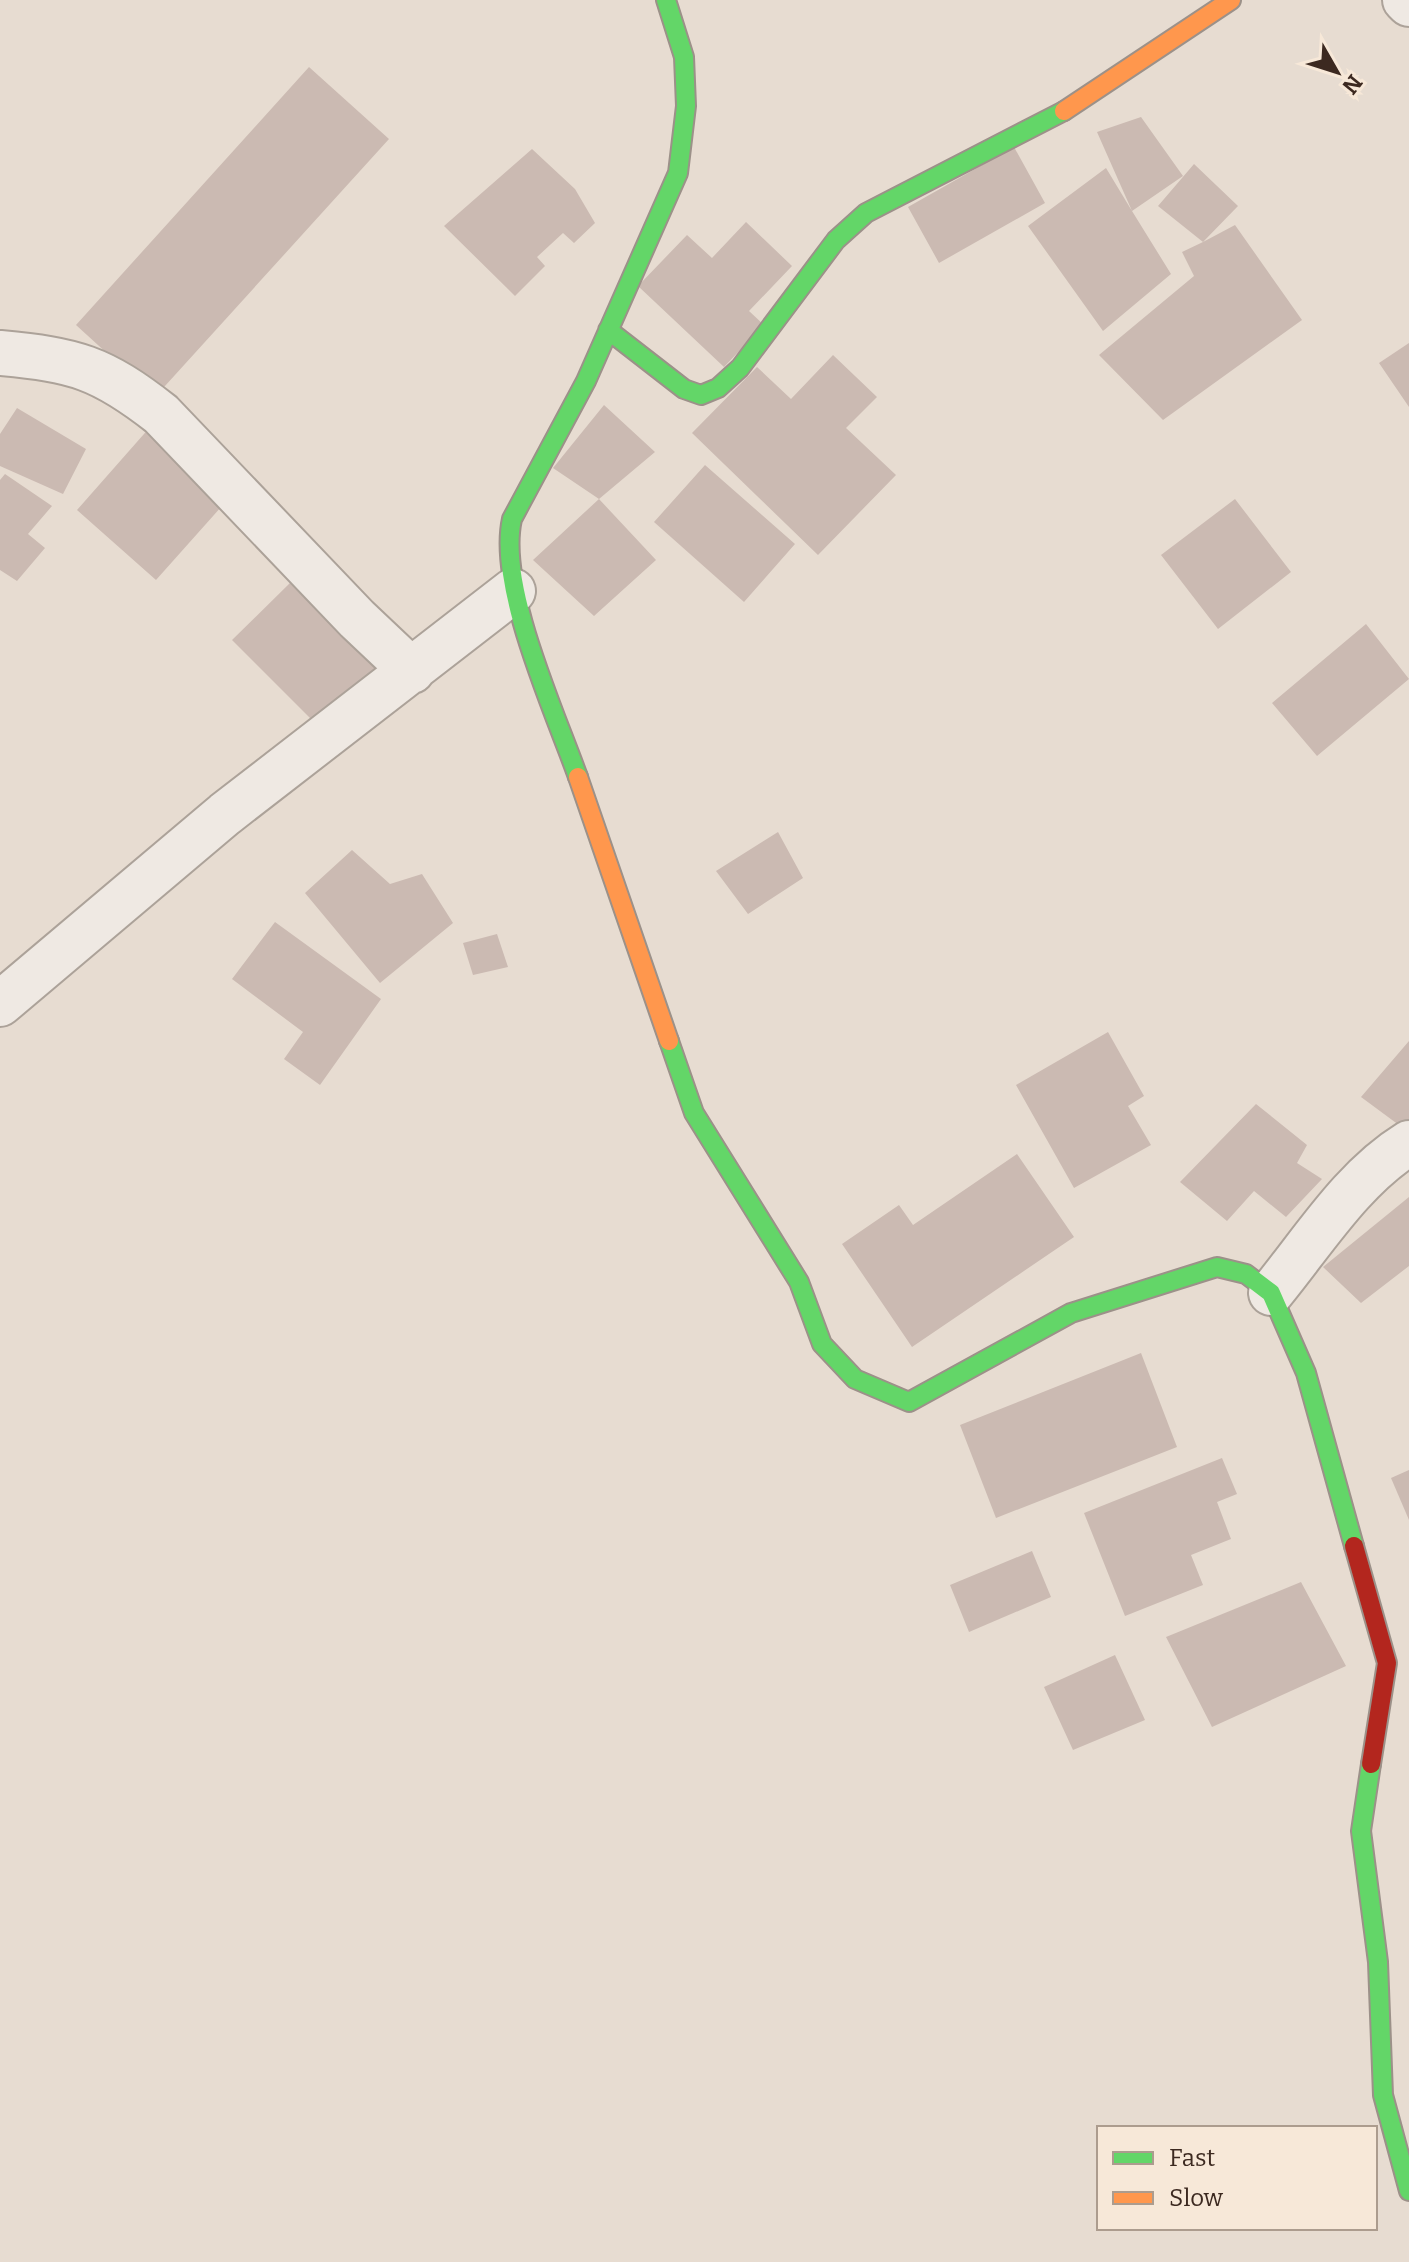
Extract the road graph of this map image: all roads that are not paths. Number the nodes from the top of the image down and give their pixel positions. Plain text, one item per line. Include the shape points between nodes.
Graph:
1 (666, 0) edge
2 (1231, 0) edge
3 (608, 330) junction
4 (0, 353) edge
5 (513, 591) junction
6 (412, 671) junction
7 (0, 1004) edge
8 (1409, 1143) edge
9 (1271, 1293) junction
10 (1409, 2191) edge

1 - 3 street via 684,57 686,106 678,173
2 - 3 street via 1073,107 866,213 836,240 740,368 718,388 701,395 684,389
3 - 5 street via 512,519 506,542
4 - 6 street via 94,369 161,414
5 - 6 street
5 - 9 street via 694,1113 799,1282 822,1344 855,1379 909,1402 1071,1313 1217,1267 1246,1274
6 - 7 street via 225,814
8 - 9 street via 1362,1182
9 - 10 street via 1306,1373 1387,1663 1361,1831 1378,1962 1383,2095

